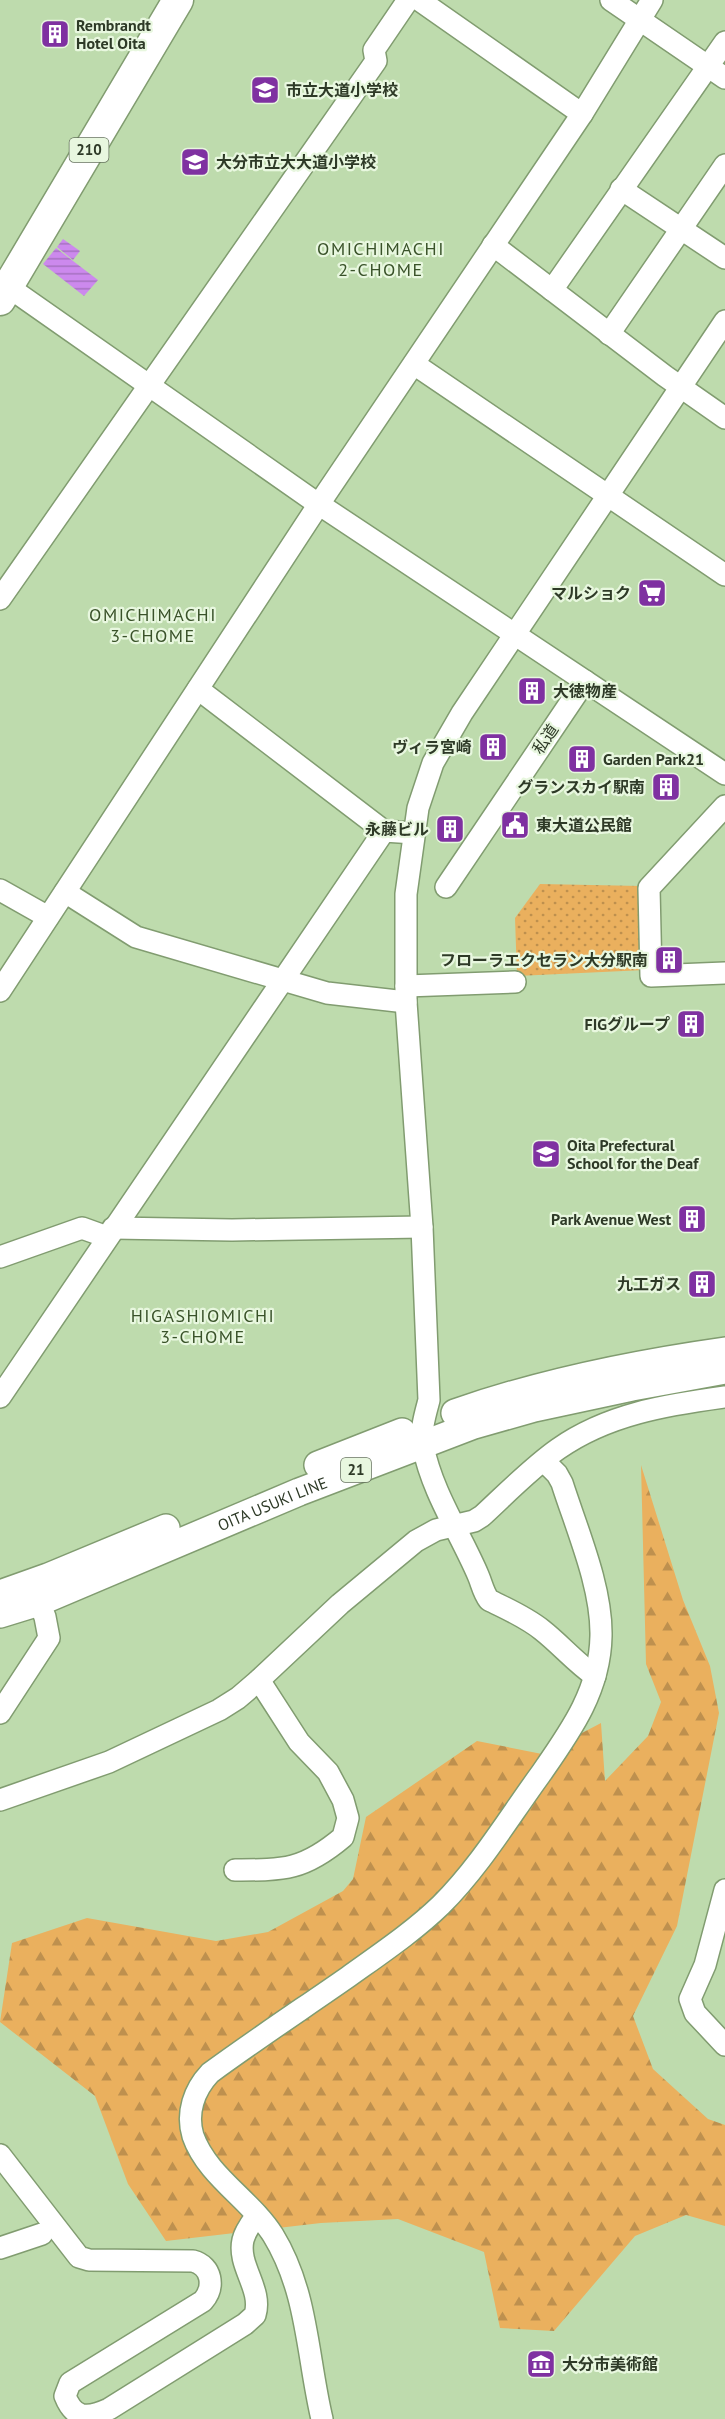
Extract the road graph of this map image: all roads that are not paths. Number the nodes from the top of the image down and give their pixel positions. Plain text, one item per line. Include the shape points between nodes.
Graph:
1 (154, 0) edge
2 (178, 0) edge
3 (408, 0) edge
4 (419, 0) edge
5 (611, 0) edge
6 (652, 0) edge
7 (639, 19) junction
8 (725, 42) edge
9 (716, 72) edge
10 (582, 114) junction
11 (725, 165) edge
12 (621, 189) junction
13 (682, 229) junction
14 (493, 246) junction
15 (725, 258) edge
16 (2, 283) edge
17 (552, 290) junction
18 (725, 321) edge
19 (609, 334) junction
20 (414, 364) junction
21 (151, 386) junction
22 (681, 388) junction
23 (725, 418) edge
24 (609, 495) junction
25 (319, 504) junction
26 (725, 575) edge
27 (0, 599) edge
28 (516, 635) junction
29 (585, 681) junction
30 (198, 689) junction
31 (725, 774) edge
32 (725, 806) edge
33 (384, 831) junction
34 (414, 833) junction
35 (446, 887) dead end
36 (0, 890) edge
37 (65, 892) junction
38 (48, 917) junction
39 (725, 973) edge
40 (284, 981) junction
41 (515, 982) dead end
42 (0, 991) edge
43 (406, 994) junction
44 (422, 1227) junction
45 (110, 1233) junction
46 (0, 1257) edge
47 (725, 1351) edge
48 (725, 1370) edge
49 (0, 1396) edge
50 (725, 1397) edge
51 (423, 1434) junction
52 (543, 1461) junction
53 (453, 1526) junction
54 (0, 1594) edge
55 (39, 1602) junction
56 (0, 1614) edge
57 (595, 1676) junction
58 (259, 1680) junction
59 (0, 1713) edge
60 (0, 1800) edge
61 (235, 1870) dead end
62 (725, 1890) edge
63 (725, 2045) edge
64 (0, 2155) edge
65 (257, 2215) junction
66 (42, 2234) dead end
67 (0, 2248) edge
68 (322, 2419) edge

1 - 16 highway, 210
2 - 16 highway, 210
3 - 21 street via 374,50 376,61
4 - 10 street
5 - 7 street
6 - 7 street
7 - 9 street
7 - 10 street
8 - 9 street
9 - 12 street
10 - 14 street
11 - 13 street
12 - 13 street
12 - 17 street
13 - 15 street
13 - 19 street
14 - 17 street
14 - 20 street
16 - 21 street
17 - 19 street
18 - 22 street
19 - 22 street
20 - 24 street
20 - 25 street
21 - 25 street
21 - 27 street
22 - 23 street
22 - 24 street
24 - 26 street
24 - 28 street
25 - 28 street
25 - 30 street
28 - 29 street
28 - 34 street via 433,763
29 - 31 street
29 - 35 street, 私道
30 - 33 street
30 - 37 street
32 - 39 street via 649,888 651,976
33 - 34 street
33 - 40 street
34 - 43 street via 406,894
36 - 38 street
37 - 38 street
37 - 40 street via 136,937
38 - 42 street
40 - 43 street via 327,993
40 - 45 street
41 - 43 street
43 - 44 street
44 - 45 street
44 - 51 street via 429,1400
45 - 46 street via 82,1228
45 - 49 street
47 - 51 main road, OITA USUKI LINE / 21 via 638,1364 490,1401
48 - 51 main road, OITA USUKI LINE / 21
50 - 52 street via 632,1413 569,1443
51 - 53 street
51 - 54 main road, OITA USUKI LINE / 21
51 - 55 main road, OITA USUKI LINE / 21 via 299,1492
52 - 53 street via 482,1516
52 - 57 street via 562,1483 597,1600 601,1636
53 - 57 street via 489,1600 527,1619
53 - 58 street via 416,1541 340,1604
55 - 56 main road, OITA USUKI LINE / 21
55 - 59 street via 49,1638
57 - 65 street via 582,1711 566,1737 483,1858 442,1904 389,1947 210,2073 198,2088 191,2111 196,2143 218,2174
58 - 60 street via 219,1710 109,1762
58 - 61 street via 299,1742 328,1772 348,1818 343,1838 310,1860 290,1868
62 - 63 street via 705,1965 690,1999 695,2013
64 - 65 street via 79,2258 193,2261 209,2273 210,2288 202,2301 70,2383 65,2396 80,2417 89,2418 109,2409 255,2315 257,2298 242,2246
65 - 68 street via 279,2247 297,2287
66 - 67 street

